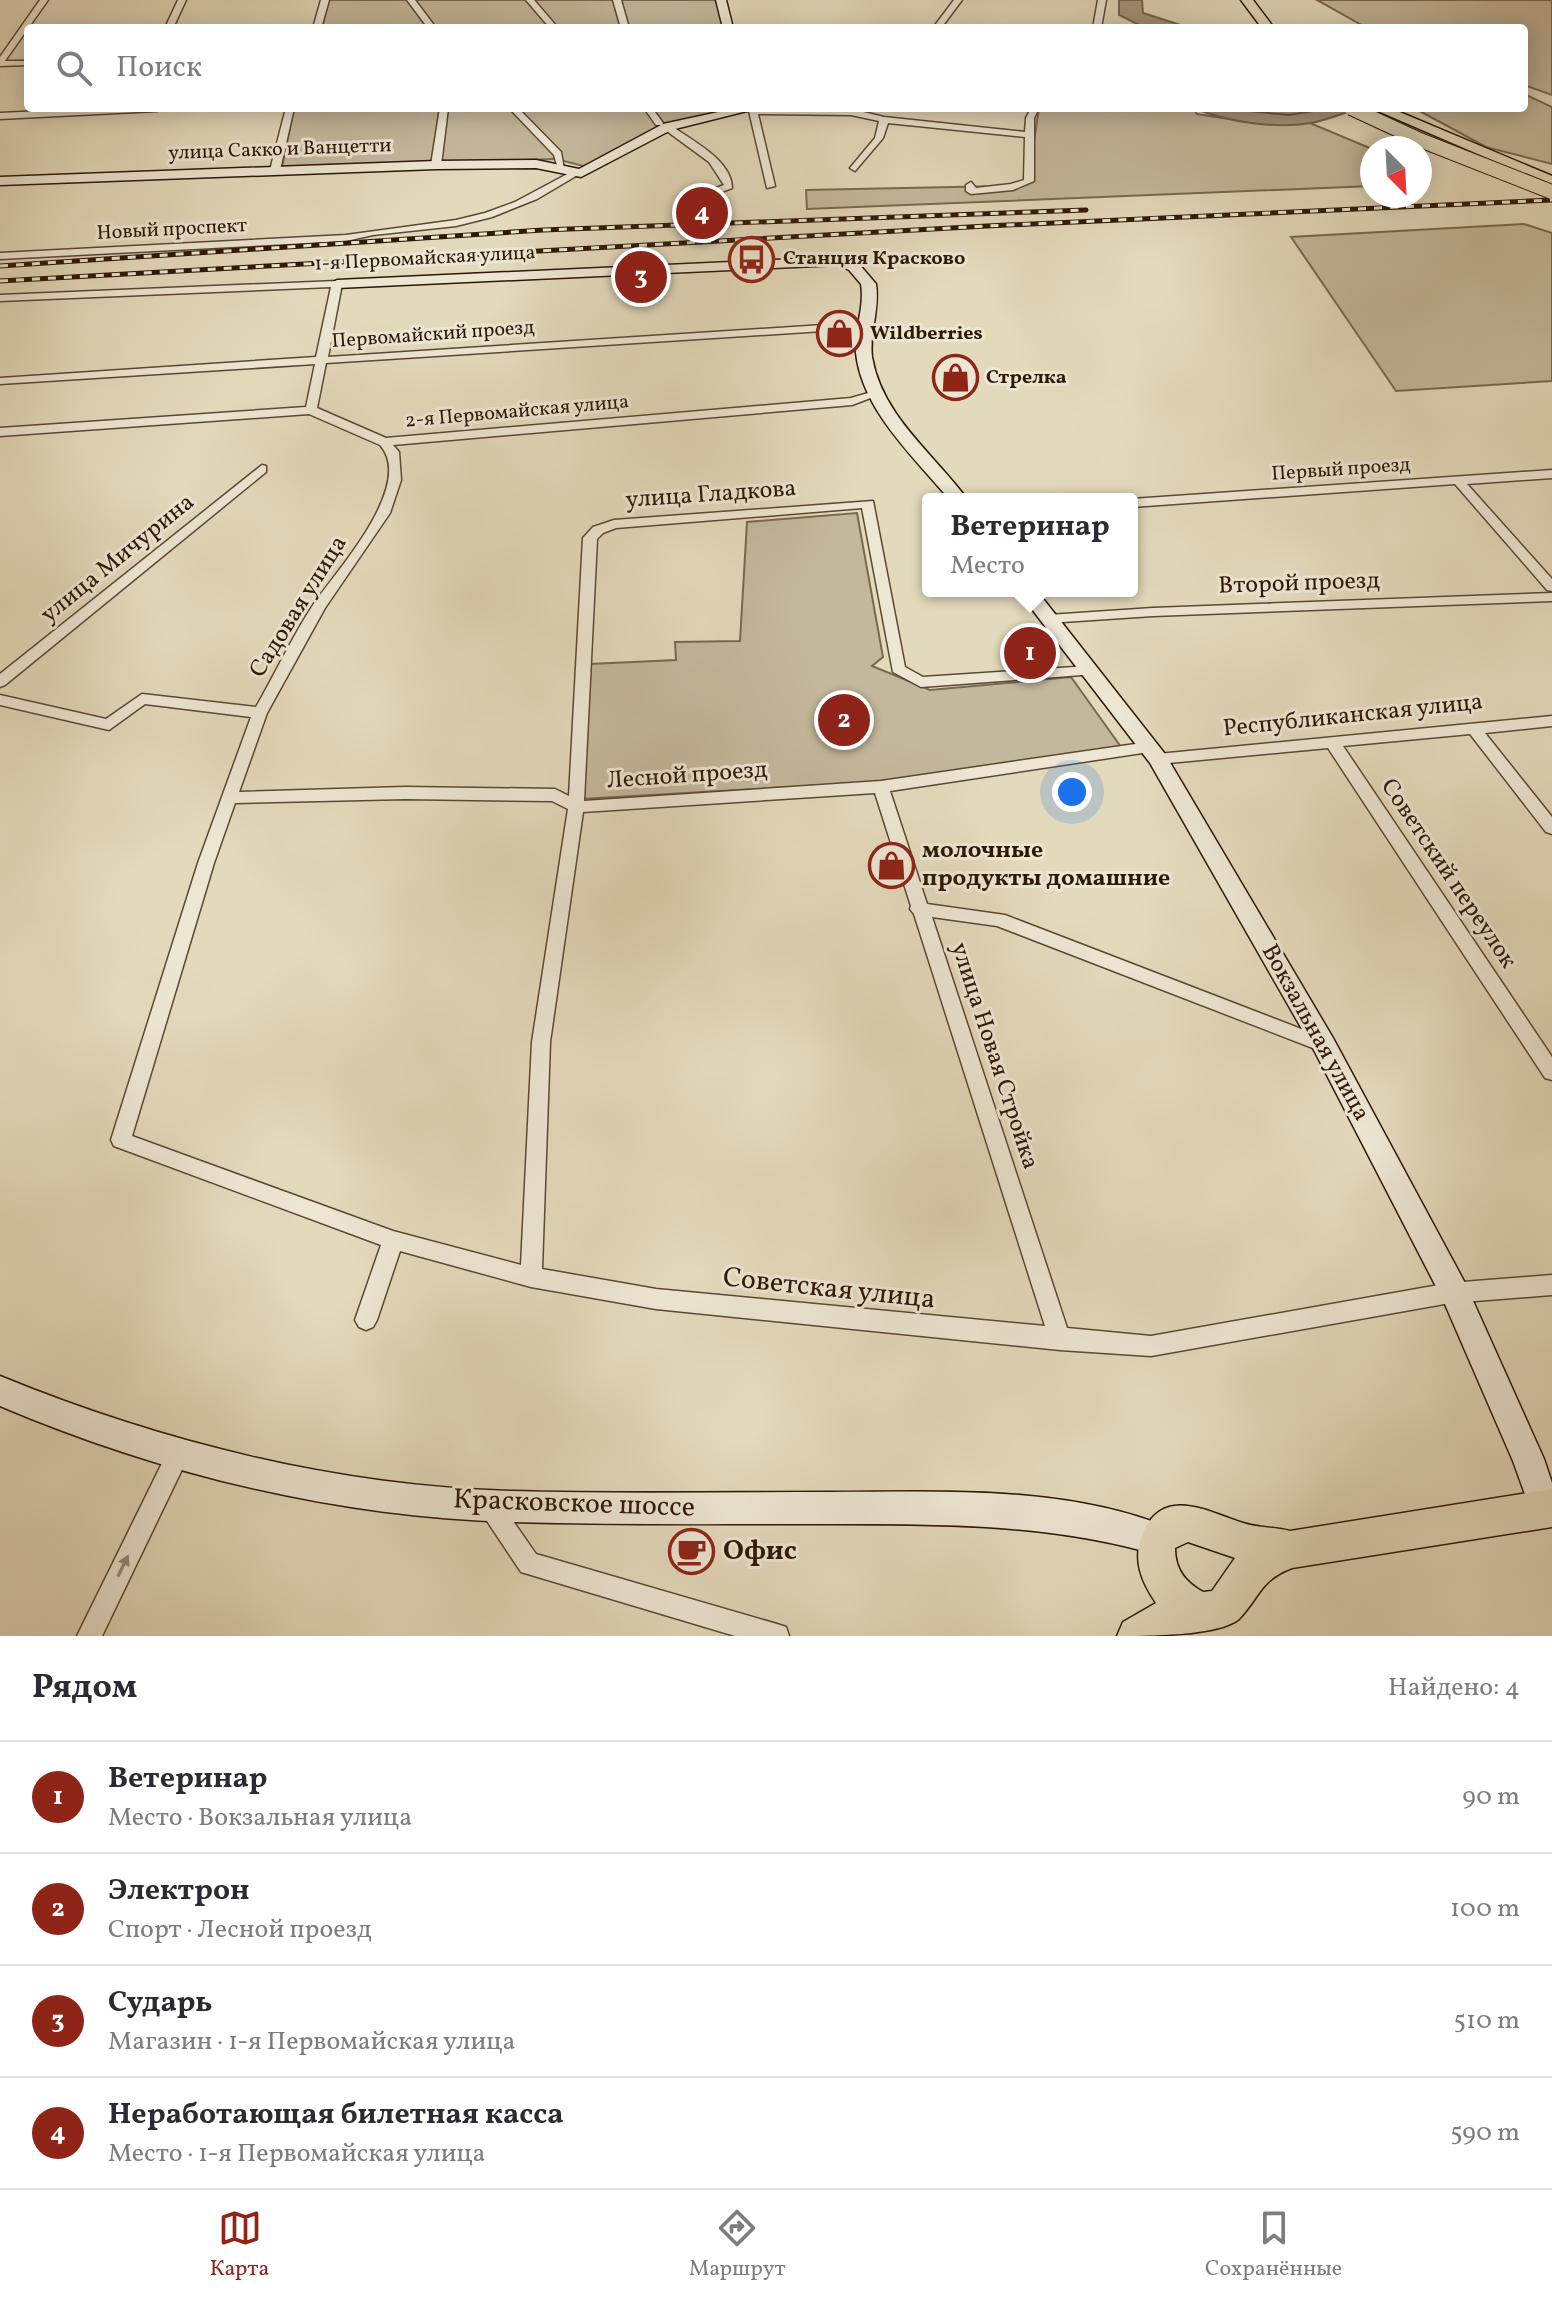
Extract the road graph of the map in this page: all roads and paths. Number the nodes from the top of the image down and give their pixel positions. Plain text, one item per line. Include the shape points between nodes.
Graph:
1 (44, 0) edge
2 (182, 0) edge
3 (325, 0) edge
4 (411, 0) edge
5 (530, 0) edge
6 (617, 0) edge
7 (721, 0) edge
8 (958, 0) edge
9 (1102, 0) edge
10 (1247, 0) edge
11 (28, 24) edge
12 (171, 24) edge
13 (318, 24) edge
14 (429, 24) edge
15 (551, 24) edge
16 (624, 24) edge
17 (727, 24) edge
18 (940, 24) edge
19 (1098, 24) edge
20 (1265, 24) edge
21 (24, 29) edge
22 (24, 63) edge
23 (0, 64) edge
24 (72, 112) edge
25 (289, 112) edge
26 (443, 112) edge
27 (517, 112) edge
28 (652, 112) edge
29 (734, 112) edge
30 (754, 112) edge
31 (862, 112) edge
32 (1033, 112) edge
33 (1360, 112) edge
34 (1388, 112) edge
35 (0, 116) edge
36 (884, 120) junction
37 (663, 125) junction
38 (1031, 135) junction
39 (436, 165) junction
40 (561, 167) junction
41 (855, 168) dead end
42 (275, 170) junction
43 (576, 173) junction
44 (0, 181) edge
45 (1552, 181) edge
46 (971, 185) dead end
47 (770, 186) dead end
48 (1552, 192) edge
49 (692, 200) dead end
50 (0, 256) edge
51 (337, 284) junction
52 (0, 298) edge
53 (869, 325) junction
54 (323, 360) junction
55 (0, 381) edge
56 (875, 394) junction
57 (852, 401) junction
58 (887, 409) junction
59 (311, 410) junction
60 (0, 432) edge
61 (384, 442) junction
62 (262, 469) dead end
63 (1552, 474) edge
64 (1460, 483) junction
65 (953, 493) edge
66 (1138, 503) edge
67 (1552, 587) edge
68 (1032, 597) edge
69 (1552, 597) edge
70 (1048, 619) junction
71 (1090, 671) junction
72 (0, 682) edge
73 (0, 700) edge
74 (260, 713) junction
75 (1552, 721) edge
76 (1473, 728) junction
77 (1332, 742) junction
78 (1154, 753) junction
79 (881, 787) junction
80 (229, 798) junction
81 (576, 807) junction
82 (1552, 828) edge
83 (918, 909) junction
84 (1324, 1045) junction
85 (1552, 1072) edge
86 (121, 1140) joint
87 (393, 1240) junction
88 (531, 1277) junction
89 (1552, 1285) edge
90 (1455, 1293) junction
91 (366, 1320) dead end
92 (1060, 1340) junction
93 (0, 1391) edge
94 (178, 1455) junction
95 (489, 1506) junction
96 (1549, 1508) edge
97 (1214, 1530) junction
98 (1161, 1540) junction
99 (1292, 1549) junction
100 (1160, 1579) junction
101 (1239, 1584) junction
102 (1196, 1610) junction
103 (1138, 1635) edge
104 (89, 1636) edge
105 (777, 1636) edge

1 - 11 street
2 - 12 street
3 - 13 street
4 - 14 street
5 - 15 street
6 - 16 street
7 - 17 street
8 - 18 street
9 - 19 street
10 - 20 main road
21 - 23 street
22 - 23 street
24 - 35 street
25 - 42 street
26 - 39 street
27 - 40 street via 558,154
28 - 37 street
29 - 37 street
30 - 47 street
31 - 36 street
32 - 38 street
33 - 48 main road, bridge
34 - 45 main road
36 - 38 street
36 - 41 street via 879,138
37 - 43 street via 590,170
37 - 49 street via 717,165 728,182 729,186
38 - 46 street via 1029,181 971,191
39 - 40 street, улица Сакко и Ванцетти
39 - 42 street, улица Сакко и Ванцетти
40 - 43 street
42 - 44 street, улица Сакко и Ванцетти
43 - 50 street, Новый проспект via 486,217 346,238
51 - 52 street, 1-я Первомайская улица
51 - 53 street, 1-я Первомайская улица via 840,261 865,274 870,284
51 - 54 street
53 - 54 street, Первомайский проезд
53 - 56 street via 864,344
54 - 55 street, Первомайский проезд
54 - 59 street
56 - 57 street, 2-я Первомайская улица
56 - 58 street
57 - 58 street, 2-я Первомайская улица
57 - 61 street, 2-я Первомайская улица
58 - 65 street
59 - 60 street, 2-я Первомайская улица
59 - 61 street, 2-я Первомайская улица
61 - 74 street, Садовая улица via 393,452 395,480 384,513 318,608
62 - 72 street, улица Мичурина
63 - 64 street, Первый проезд
64 - 66 street, Первый проезд
64 - 67 street
68 - 70 street, Вокзальная улица
69 - 70 street, Второй проезд
70 - 71 street, Вокзальная улица
71 - 78 street, Вокзальная улица
71 - 81 street, улица Гладкова via 921,682 898,669 868,504 614,524 590,538
73 - 74 street via 109,725 142,699
74 - 80 street, Садовая улица
75 - 76 street, Республиканская улица
76 - 77 street, Республиканская улица
76 - 82 street
77 - 78 street, Республиканская улица
77 - 85 street, Советский переулок
78 - 79 street, Лесной проезд
78 - 84 street, Вокзальная улица
79 - 81 street, Лесной проезд
79 - 83 street, улица Новая Стройка
80 - 81 street, Лесной проезд via 555,795
80 - 86 street, Садовая улица
81 - 88 street via 541,1042
83 - 84 street via 999,920
83 - 92 street, улица Новая Стройка
84 - 90 street, Вокзальная улица
86 - 87 street, Советская улица
87 - 88 street, Советская улица
87 - 91 street
88 - 92 street, Советская улица via 656,1299
89 - 90 street, Советская улица
90 - 92 street, Советская улица via 1151,1346
90 - 96 street, Вокзальная улица
93 - 94 street, Красковское шоссе via 65,1421
94 - 95 street, Красковское шоссе via 312,1482
104 -> 94 street
95 - 98 street, Красковское шоссе via 1032,1514 1114,1526
95 - 105 street via 529,1564
96 - 99 main road
97 - 98 main road via 1185,1523 1172,1527
97 - 99 main road via 1255,1545
97 - 101 main road via 1235,1554
98 - 100 main road via 1156,1564
99 - 101 main road via 1268,1558
100 - 102 main road via 1181,1604
100 - 103 main road via 1152,1612
101 - 102 main road via 1224,1607
102 - 103 main road via 1160,1620

